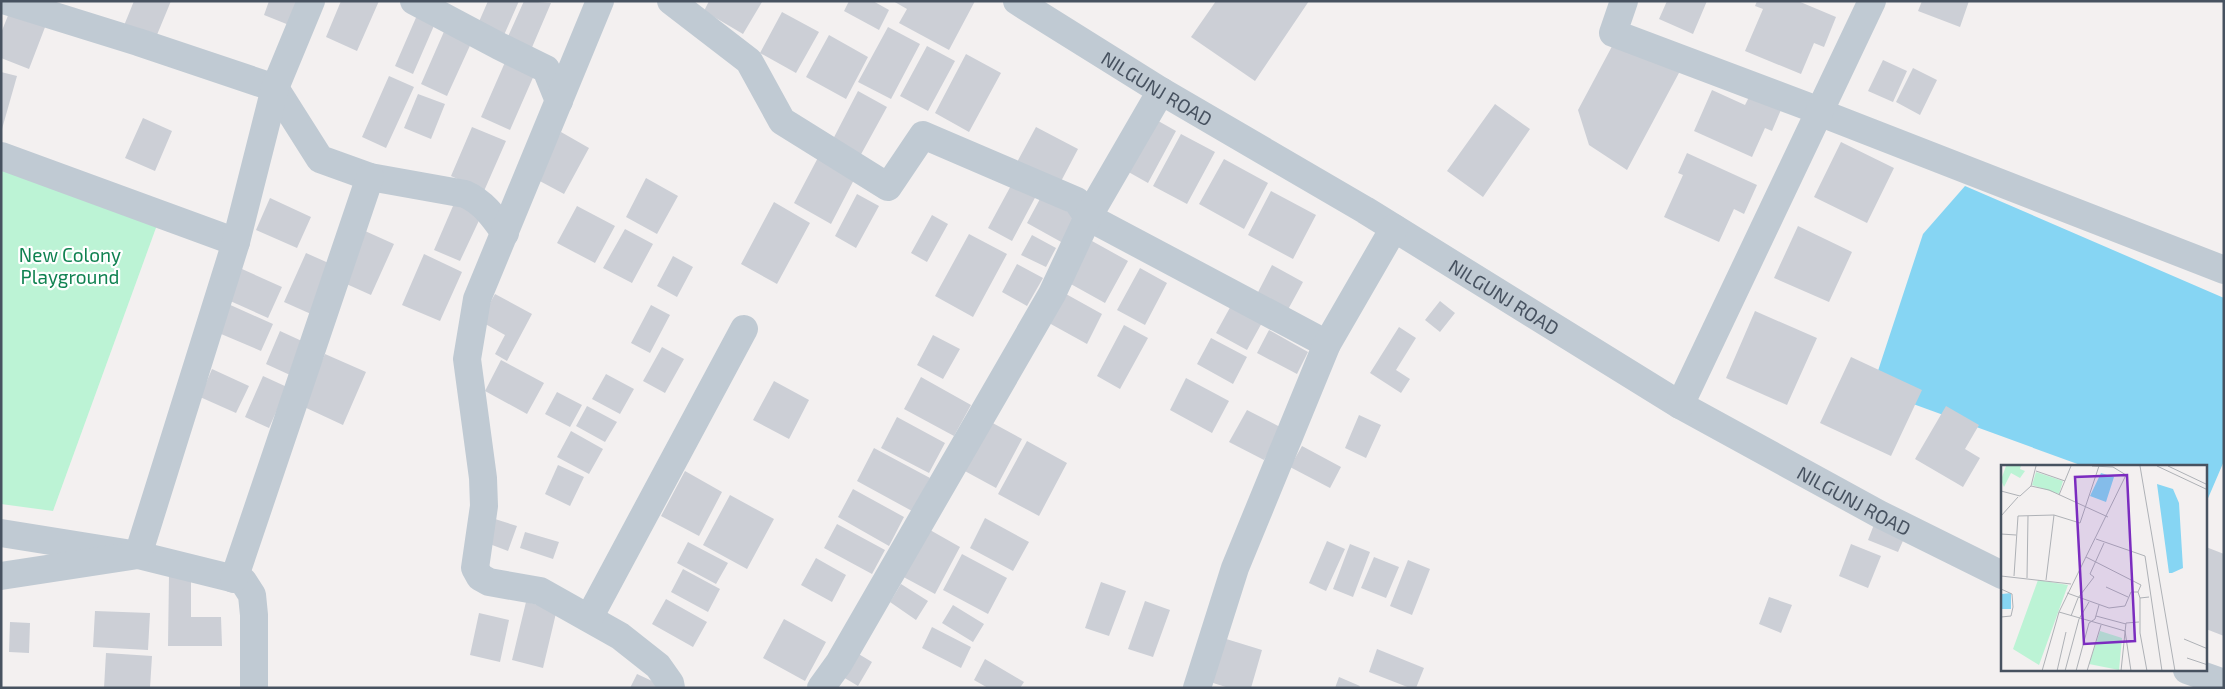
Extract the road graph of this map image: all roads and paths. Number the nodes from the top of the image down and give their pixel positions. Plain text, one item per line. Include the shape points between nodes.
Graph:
1 (6, 1) edge
2 (311, 1) edge
3 (414, 1) edge
4 (600, 1) edge
5 (671, 1) edge
6 (1017, 1) edge
7 (1624, 1) edge
8 (1872, 1) edge
9 (275, 88) junction
10 (1161, 91) junction
11 (558, 101) junction
12 (1820, 110) junction
13 (1, 156) edge
14 (370, 177) junction
15 (1088, 217) junction
16 (1394, 228) junction
17 (505, 232) junction
18 (236, 242) junction
19 (2224, 270) edge
20 (744, 329) dead end
21 (1327, 344) junction
22 (1680, 405) junction
23 (1, 533) edge
24 (138, 555) junction
25 (2001, 575) edge
26 (1, 576) edge
27 (234, 579) junction
28 (589, 618) junction
29 (2193, 672) edge
30 (2224, 683) edge
31 (254, 688) edge
32 (671, 688) edge
33 (821, 688) edge
34 (1197, 688) edge

1 - 9 street
2 - 9 street
3 - 11 street via 546,69
4 - 11 street
5 - 15 street via 749,61 782,121 888,187 922,135 1077,201
6 - 10 street, NILGUNJ ROAD
7 - 12 street via 1613,33
8 - 12 street
9 - 14 street via 320,159
9 - 18 street
10 - 15 street
10 - 16 street, NILGUNJ ROAD
11 - 17 street
12 - 19 street via 1830,117
12 - 22 street
13 - 18 street
14 - 17 street via 464,194 476,199 489,211
14 - 27 street
15 - 21 street
15 - 33 street via 1052,294
16 - 21 street
16 - 22 street, NILGUNJ ROAD
17 - 28 street via 477,299 468,359 484,506 475,568 480,577 489,582 540,591
18 - 24 street
20 - 28 street
21 - 34 street via 1235,568
22 - 25 street, NILGUNJ ROAD via 1879,514
23 - 24 street
24 - 26 street
24 - 27 street
27 - 31 street via 243,581 252,596
28 - 32 street via 620,636 658,666
29 - 30 street

